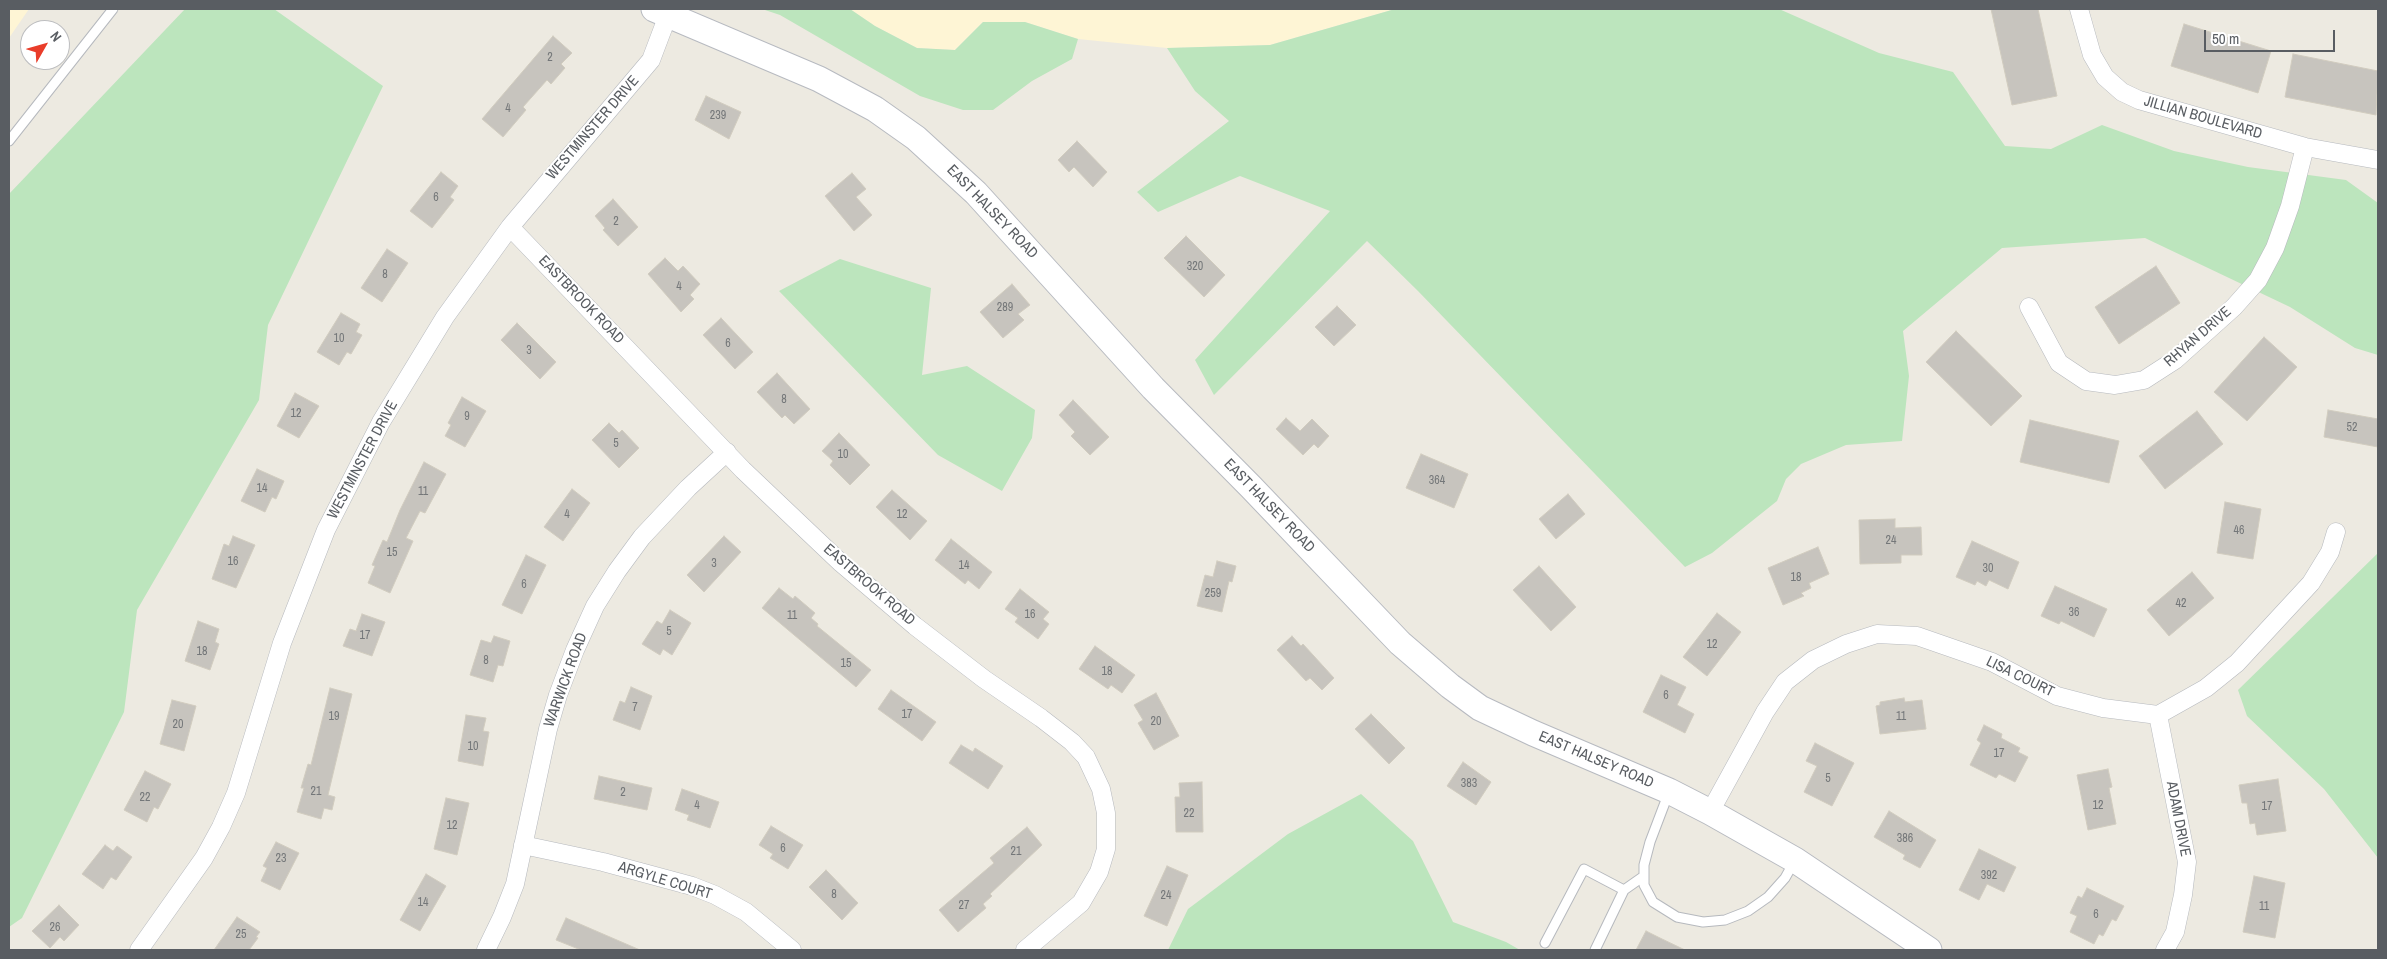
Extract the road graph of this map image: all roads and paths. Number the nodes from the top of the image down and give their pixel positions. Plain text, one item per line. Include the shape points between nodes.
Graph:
1 (113, 9) edge
2 (2079, 9) edge
3 (661, 12) edge
4 (9, 141) edge
5 (2305, 147) junction
6 (2378, 160) edge
7 (510, 227) junction
8 (2029, 307) dead end
9 (727, 452) junction
10 (2336, 532) dead end
11 (2158, 715) junction
12 (1669, 791) junction
13 (1710, 812) junction
14 (523, 845) junction
15 (1795, 860) junction
16 (1644, 876) junction
17 (1624, 890) junction
18 (1545, 943) dead end
19 (138, 950) edge
20 (486, 950) edge
21 (792, 950) edge
22 (1025, 950) edge
23 (1594, 950) edge
24 (1929, 950) edge
25 (2165, 950) edge

1 - 4 lane
2 - 5 street, JILLIAN BOULEVARD via 2092,55 2105,76 2122,92
3 - 7 street, WESTMINSTER DRIVE via 651,60
3 - 12 street, EAST HALSEY ROAD via 818,79 875,109 916,138 976,194 1153,388 1400,643 1480,708
5 - 6 street, JILLIAN BOULEVARD
5 - 8 street, RHYAN DRIVE via 2290,206 2275,248 2258,280 2234,307 2175,360 2144,380 2115,385 2086,382 2058,363
7 - 9 street, EASTBROOK ROAD
7 - 19 street, WESTMINSTER DRIVE via 444,317 381,422 326,530 282,643 236,793 222,827 204,858
9 - 14 street, WARWICK ROAD via 642,537 595,606 558,695
9 - 22 street, EASTBROOK ROAD via 841,563 915,626 1072,742 1092,767 1106,813 1106,849 1099,872 1082,903
10 - 11 street via 2330,552 2311,583 2242,657 2206,688
11 - 13 street, LISA COURT via 2103,708 2057,696 1992,662 1917,636 1877,634 1813,660 1785,682
11 - 25 street, ADAM DRIVE via 2187,862 2175,932
12 - 13 street, EAST HALSEY ROAD
12 - 16 lane via 1650,842
13 - 15 street, EAST HALSEY ROAD
14 - 20 street, WARWICK ROAD via 515,884
14 - 21 street, ARGYLE COURT via 604,862 715,894 746,912
15 - 16 lane via 1785,878 1768,897 1748,911 1726,920 1703,922 1678,916 1653,902 1644,885
15 - 24 street, EAST HALSEY ROAD
16 - 17 lane
17 - 18 lane via 1584,869
17 - 23 lane

